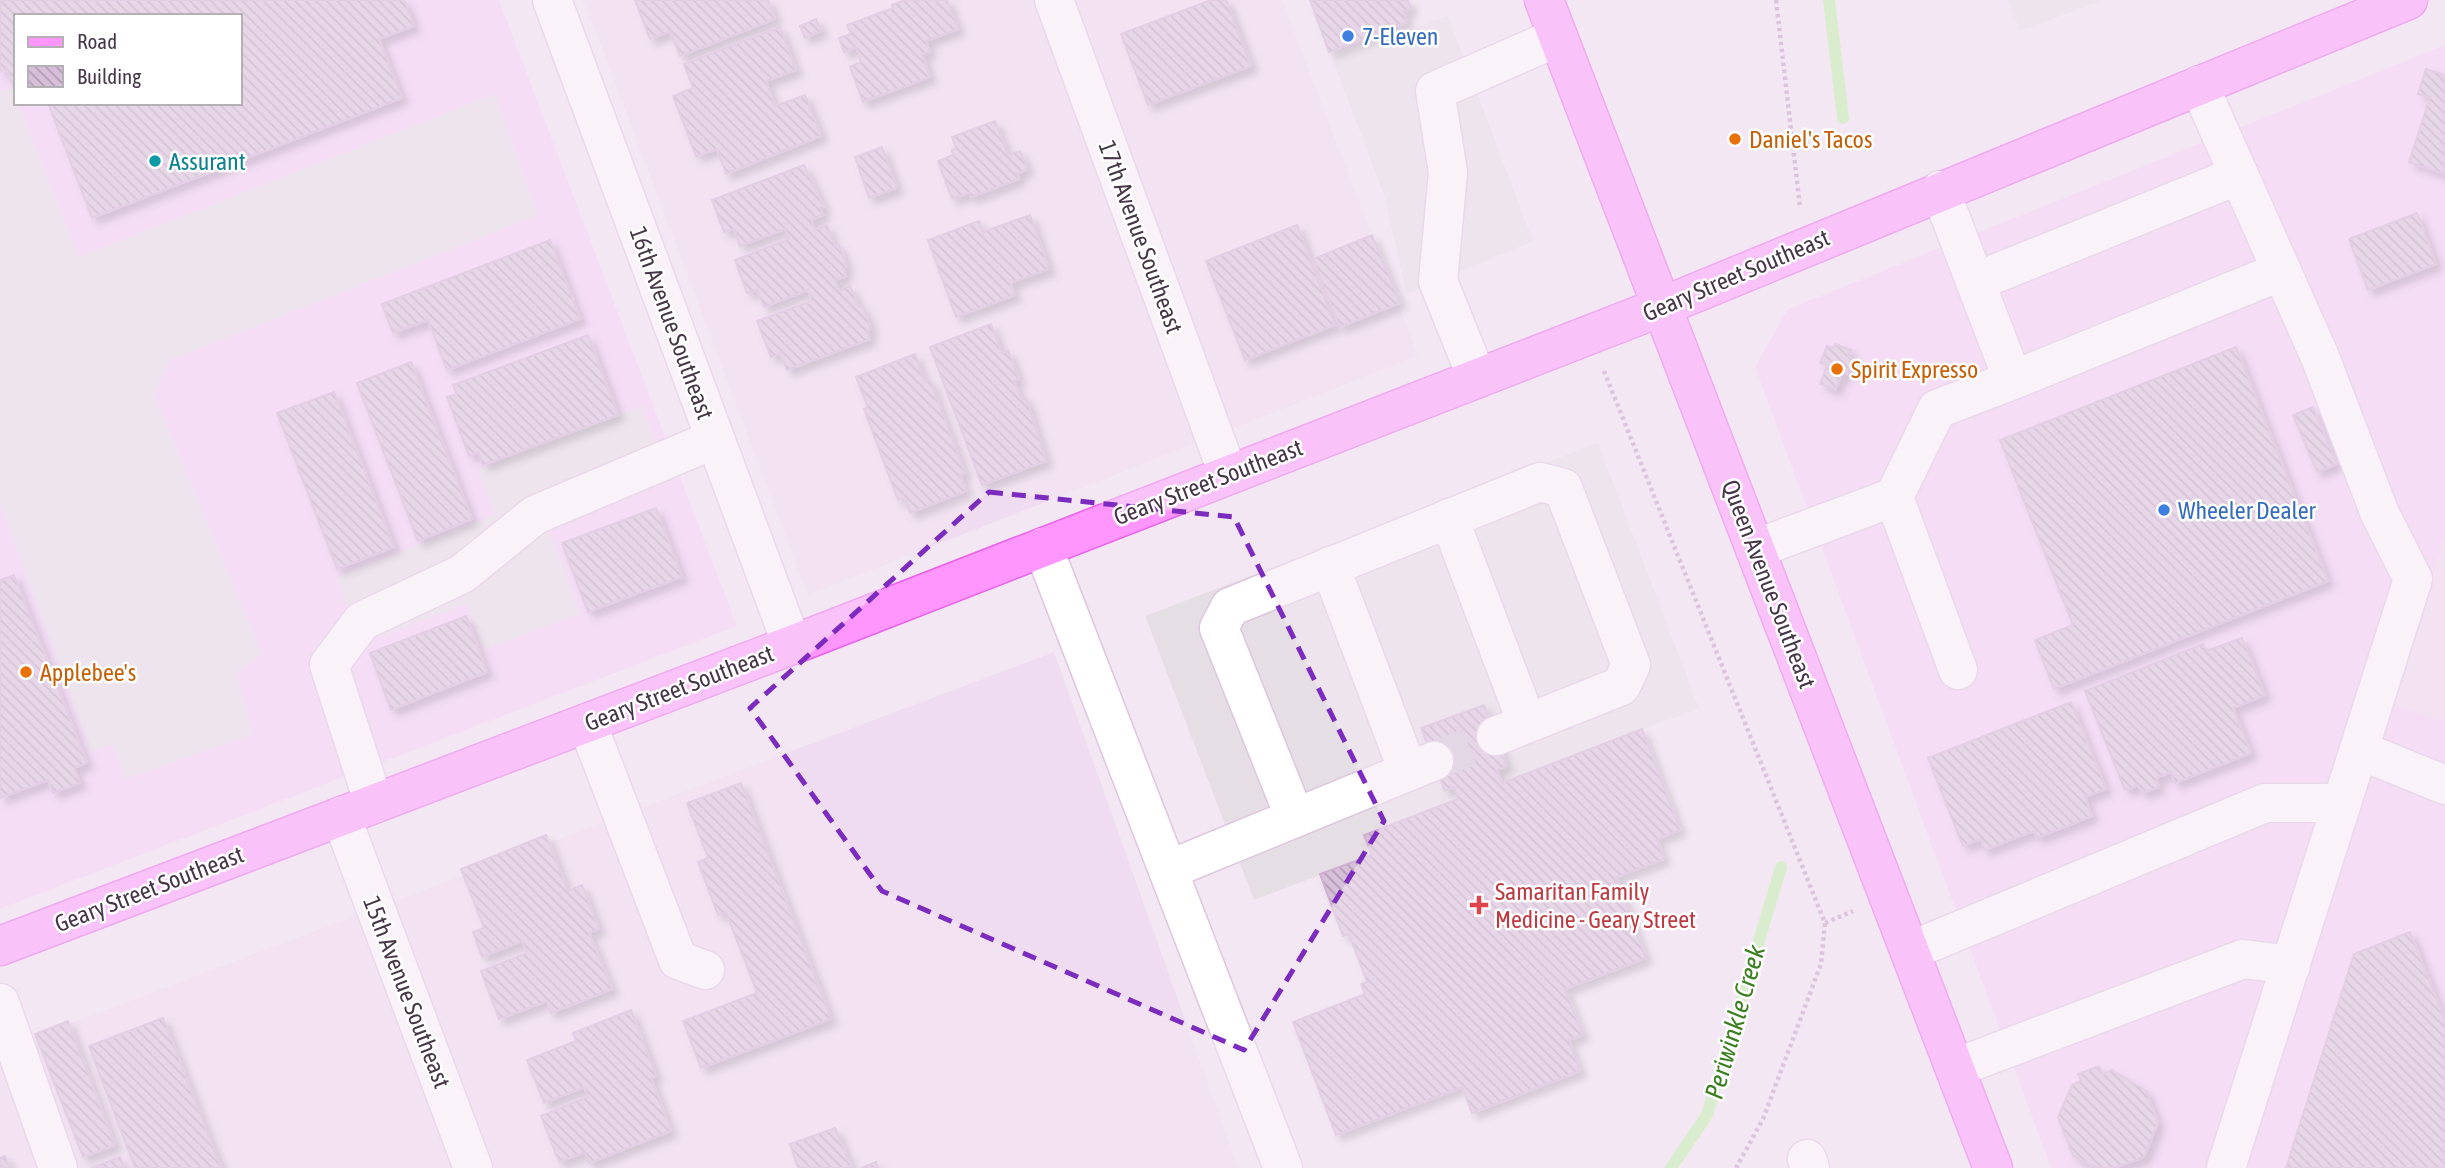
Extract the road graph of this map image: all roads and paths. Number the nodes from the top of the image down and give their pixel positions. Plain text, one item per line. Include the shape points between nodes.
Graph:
1 (552, 0) edge
2 (1054, 0) edge
3 (1544, 0) edge
4 (1776, 0) edge
5 (2408, 0) edge
6 (1558, 37) junction
7 (2199, 85) junction
8 (2239, 175) junction
9 (1940, 190) junction
10 (1804, 246) junction
11 (2282, 271) junction
12 (1975, 282) junction
13 (1661, 307) junction
14 (1589, 335) junction
15 (1477, 378) junction
16 (2013, 380) junction
17 (715, 439) junction
18 (1228, 474) junction
19 (1894, 497) junction
20 (1449, 518) junction
21 (1043, 547) junction
22 (1755, 549) junction
23 (1330, 566) junction
24 (792, 645) junction
25 (1958, 670) dead end
26 (587, 723) junction
27 (2359, 750) junction
28 (2445, 785) edge
29 (2342, 803) junction
30 (358, 810) junction
31 (1295, 818) junction
32 (1168, 870) junction
33 (0, 946) edge
34 (1910, 951) junction
35 (2291, 965) junction
36 (705, 970) dead end
37 (0, 1003) edge
38 (1955, 1068) junction
39 (58, 1168) edge
40 (473, 1168) edge
41 (1283, 1168) edge
42 (1737, 1168) edge
43 (1993, 1168) edge
44 (2226, 1168) edge

1 - 17 street, 16th Avenue Southeast
2 - 18 street, 17th Avenue Southeast
3 - 6 main road, Queen Avenue Southeast
4 - 10 path
5 - 7 main road, Geary Street Southeast
6 - 13 main road, Queen Avenue Southeast
6 - 15 street via 1435,91 1448,172 1438,281
7 - 8 street
7 - 9 main road, Geary Street Southeast
8 - 11 street
8 - 12 street
9 - 10 main road, Geary Street Southeast
9 - 12 street
10 - 13 main road, Geary Street Southeast
11 - 16 street
11 - 27 street via 2381,513 2413,579
12 - 16 street
13 - 14 main road, Geary Street Southeast
13 - 22 main road, Queen Avenue Southeast
14 - 15 main road, Geary Street Southeast
14 - 42 path via 1825,923 1821,964 1763,1119
15 - 18 main road, Geary Street Southeast
16 - 19 street via 1937,409
17 - 24 street, 16th Avenue Southeast
17 - 30 street, 15th Avenue Southeast via 535,515 462,574 362,621 328,665
18 - 21 main road, Geary Street Southeast
19 - 22 street
19 - 25 street
20 - 20 street via 1540,482 1563,488 1631,665 1621,686 1511,729
20 - 23 street
21 - 24 main road, Geary Street Southeast
21 - 32 street
22 - 34 main road, Queen Avenue Southeast
23 - 31 street via 1230,607 1219,628
23 - 31 street via 1421,766
24 - 26 main road, Geary Street Southeast
26 - 30 main road, Geary Street Southeast
26 - 36 street via 678,960
27 - 28 street
27 - 29 street
29 - 34 street via 2264,803
29 - 35 street
30 - 33 main road, Geary Street Southeast
30 - 40 street, 15th Avenue Southeast
31 - 32 street
32 - 41 street
34 - 38 main road, Queen Avenue Southeast
35 - 38 street via 2243,959
35 - 44 street
37 - 39 street
38 - 43 main road, Queen Avenue Southeast

